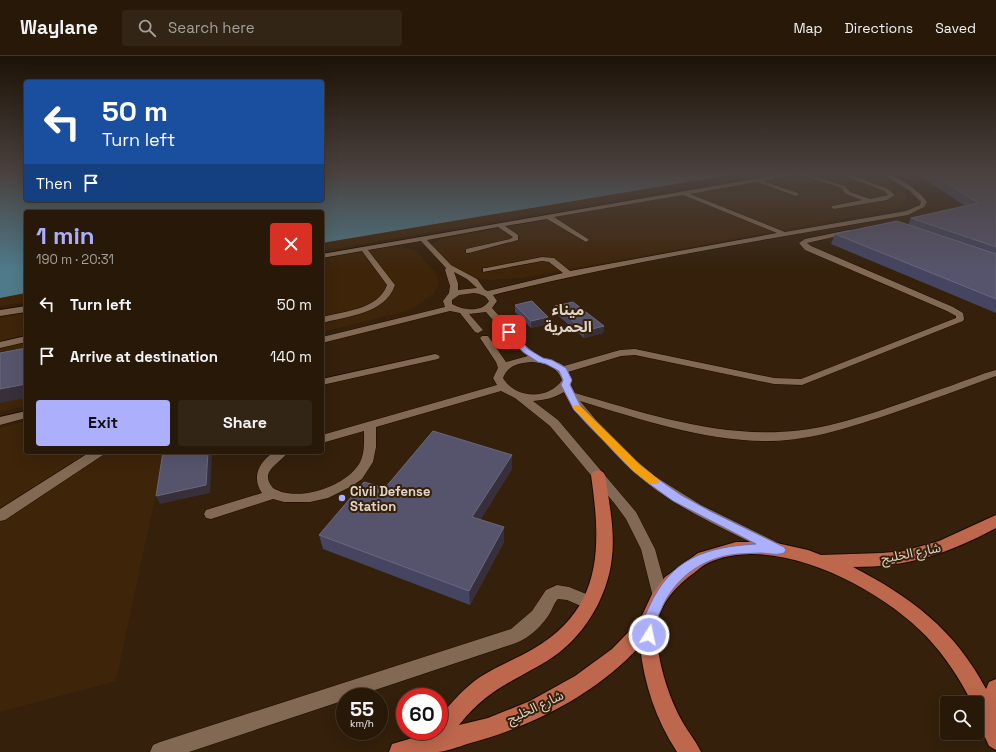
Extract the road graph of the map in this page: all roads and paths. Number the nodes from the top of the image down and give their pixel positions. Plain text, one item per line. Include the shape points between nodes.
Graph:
1 (611, 205) edge
2 (714, 205) edge
3 (843, 205) edge
4 (922, 205) edge
5 (834, 207) dead end
6 (550, 216) junction
7 (904, 222) edge
8 (500, 225) junction
9 (784, 234) junction
10 (423, 239) junction
11 (586, 240) dead end
12 (364, 249) junction
13 (469, 251) dead end
14 (324, 256) edge
15 (450, 268) junction
16 (486, 270) dead end
17 (569, 274) junction
18 (485, 293) junction
19 (451, 295) junction
20 (24, 308) edge
21 (452, 308) junction
22 (487, 308) junction
23 (463, 312) junction
24 (0, 313) edge
25 (324, 319) edge
26 (502, 324) dead end
27 (509, 332) dead end
28 (24, 339) edge
29 (324, 340) edge
30 (0, 345) edge
31 (435, 357) dead end
32 (540, 360) junction
33 (503, 368) junction
34 (563, 370) junction
35 (996, 373) edge
36 (324, 382) edge
37 (503, 387) junction
38 (568, 390) junction
39 (519, 396) junction
40 (24, 415) edge
41 (0, 421) edge
42 (370, 426) junction
43 (324, 438) edge
44 (96, 454) edge
45 (279, 454) edge
46 (598, 475) junction
47 (273, 494) junction
48 (211, 514) dead end
49 (0, 516) edge
50 (996, 521) edge
51 (780, 550) junction
52 (820, 560) junction
53 (660, 596) junction
54 (590, 603) junction
55 (648, 624) junction
56 (996, 689) edge
57 (990, 716) junction
58 (996, 739) edge
59 (433, 742) junction
60 (160, 752) edge
61 (400, 752) edge
62 (690, 752) edge

1 - 6 lane
2 - 9 lane
3 - 5 lane
4 - 9 lane via 908,213
6 - 8 lane
6 - 11 lane
7 - 34 lane via 802,243 808,248 950,309 960,315 957,321 802,382 785,382 635,352 620,353
8 - 10 lane
8 - 13 lane via 516,236 516,239
9 - 17 lane
10 - 12 lane
10 - 15 lane
12 - 14 lane
12 - 25 lane via 391,285 389,293 373,306
15 - 18 lane via 479,284
15 - 19 lane via 454,280
16 - 17 lane via 542,259 551,260
17 - 18 lane
18 - 19 lane via 463,291
18 - 22 lane via 493,301
19 - 21 lane via 447,302
20 - 24 lane
21 - 23 lane
21 - 29 lane
22 - 23 lane via 476,312
22 - 26 lane
23 - 33 lane
27 - 32 lane
28 - 30 lane
31 - 36 lane
32 - 33 lane via 515,361
32 - 34 lane
33 - 37 lane via 498,378
34 - 38 lane
35 - 38 lane via 844,425 807,433 756,438 685,428
37 - 39 lane
37 - 42 lane
38 - 39 lane via 548,396
38 - 51 lane via 577,408 652,480 706,514
39 - 46 lane via 547,416
40 - 41 lane
42 - 43 lane
42 - 47 lane via 369,457 364,468 354,479 324,495 288,498
44 - 49 lane
45 - 47 lane via 269,462 262,474 263,485
46 - 53 lane via 640,531 654,567
46 - 54 main road via 604,532 603,565
47 - 48 lane
50 - 52 main road, شارع الخليج via 945,547 918,554 890,559
51 - 52 main road
51 - 53 main road via 742,549 708,556 680,572
52 - 57 main road via 849,571 877,587 905,606 931,629 954,655 975,685
53 - 55 main road
54 - 59 main road via 570,631 556,644 472,695
54 - 60 lane via 558,592 549,597 538,618 516,635
55 - 59 main road, شارع الخليج via 619,655 582,683 537,708 488,728
55 - 62 main road via 651,667 657,689 667,714
56 - 57 main road
57 - 58 main road
59 - 61 main road, شارع الخليج

